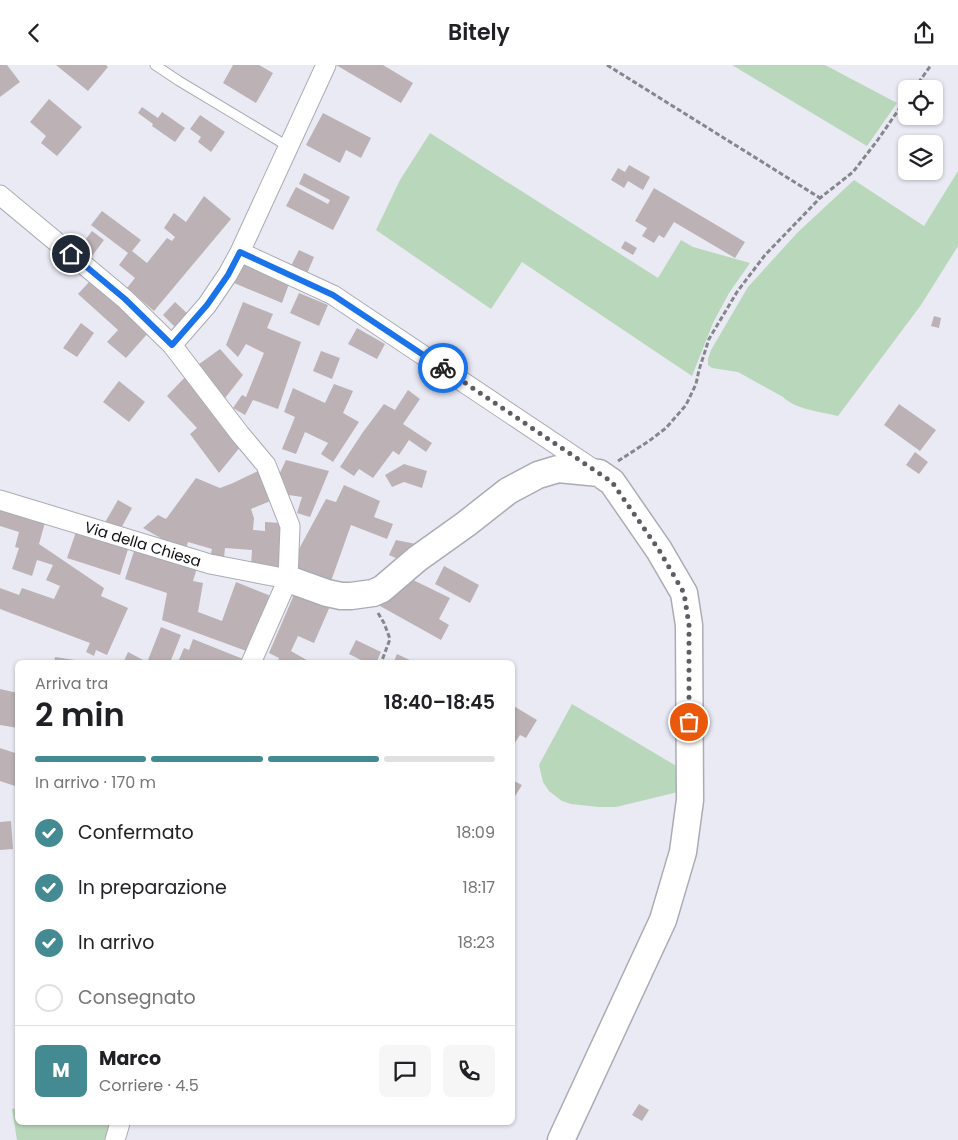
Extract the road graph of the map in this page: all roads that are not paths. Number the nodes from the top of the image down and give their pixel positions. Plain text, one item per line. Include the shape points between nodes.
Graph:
1 (155, 65) edge
2 (326, 65) edge
3 (289, 147) junction
4 (0, 195) edge
5 (240, 252) junction
6 (172, 345) junction
7 (599, 473) junction
8 (0, 500) edge
9 (288, 579) junction
10 (252, 660) edge
11 (119, 1125) edge
12 (115, 1140) edge
13 (561, 1140) edge

1 - 3 lane
2 - 3 street
3 - 5 street
4 - 6 street via 14,212 125,299
5 - 6 street via 207,305
5 - 7 street via 333,295
6 - 9 street via 266,465 290,526
7 - 9 street via 558,469 521,483 373,593 342,596
7 - 13 street via 612,482 684,593 689,625 690,800 683,852 663,920
8 - 9 street, Via della Chiesa via 210,564
9 - 10 street
11 - 12 street

